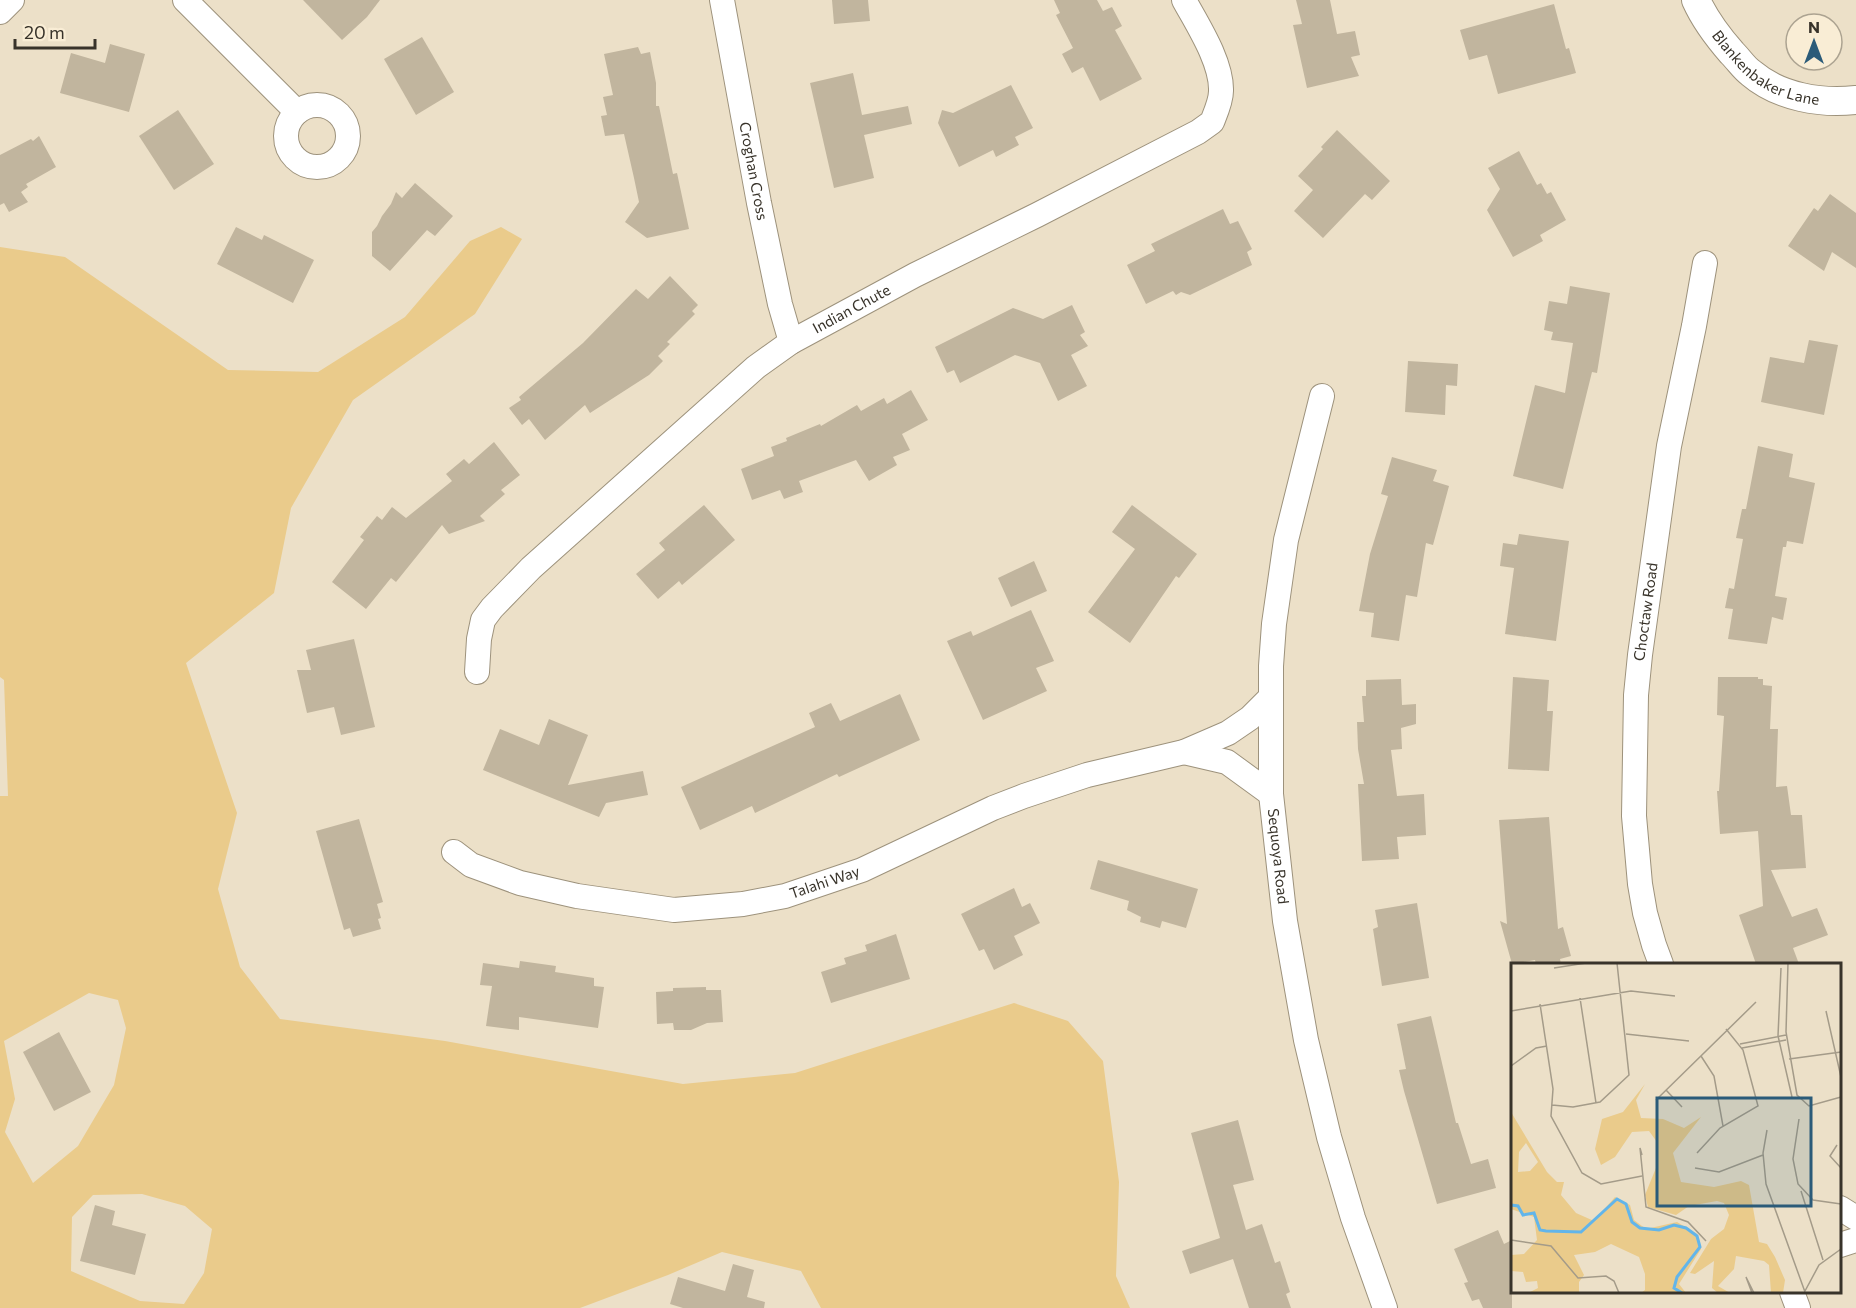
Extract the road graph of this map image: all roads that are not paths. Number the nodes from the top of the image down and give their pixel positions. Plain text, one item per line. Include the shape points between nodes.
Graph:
1 (12, 0) edge
2 (185, 0) edge
3 (722, 0) edge
4 (1184, 0) edge
5 (1696, 0) edge
6 (0, 12) edge
7 (1856, 100) edge
8 (297, 112) dead end
9 (1705, 262) dead end
10 (791, 342) junction
11 (1322, 396) dead end
12 (477, 672) dead end
13 (1271, 696) junction
14 (1184, 752) junction
15 (1271, 794) junction
16 (454, 852) dead end
17 (1661, 963) edge
18 (1841, 1209) edge
19 (1856, 1218) edge
20 (1856, 1240) edge
21 (1841, 1244) edge
22 (1385, 1308) edge

1 - 6 street
2 - 8 street
3 - 10 street, Croghan Cross via 759,203
4 - 10 street, Indian Chute via 1216,65 1221,90 1212,122
5 - 7 street, Blankenbaker Lane via 1721,41 1752,74 1797,96 1824,102
9 - 17 street, Choctaw Road via 1669,446 1636,695 1634,816 1640,884
10 - 12 street, Indian Chute via 705,412 531,568 492,608 483,620
11 - 13 street, Sequoya Road via 1286,540 1274,624
13 - 14 street, Talahi Way via 1228,733
13 - 15 street, Sequoya Road
14 - 15 street, Talahi Way via 1227,762
14 - 16 street, Talahi Way via 1087,775 1024,796 862,870 785,896 743,904 674,910 578,896 520,883 471,865
15 - 22 street, Sequoya Road via 1285,921 1306,1040 1329,1137
18 - 19 street
20 - 21 street

